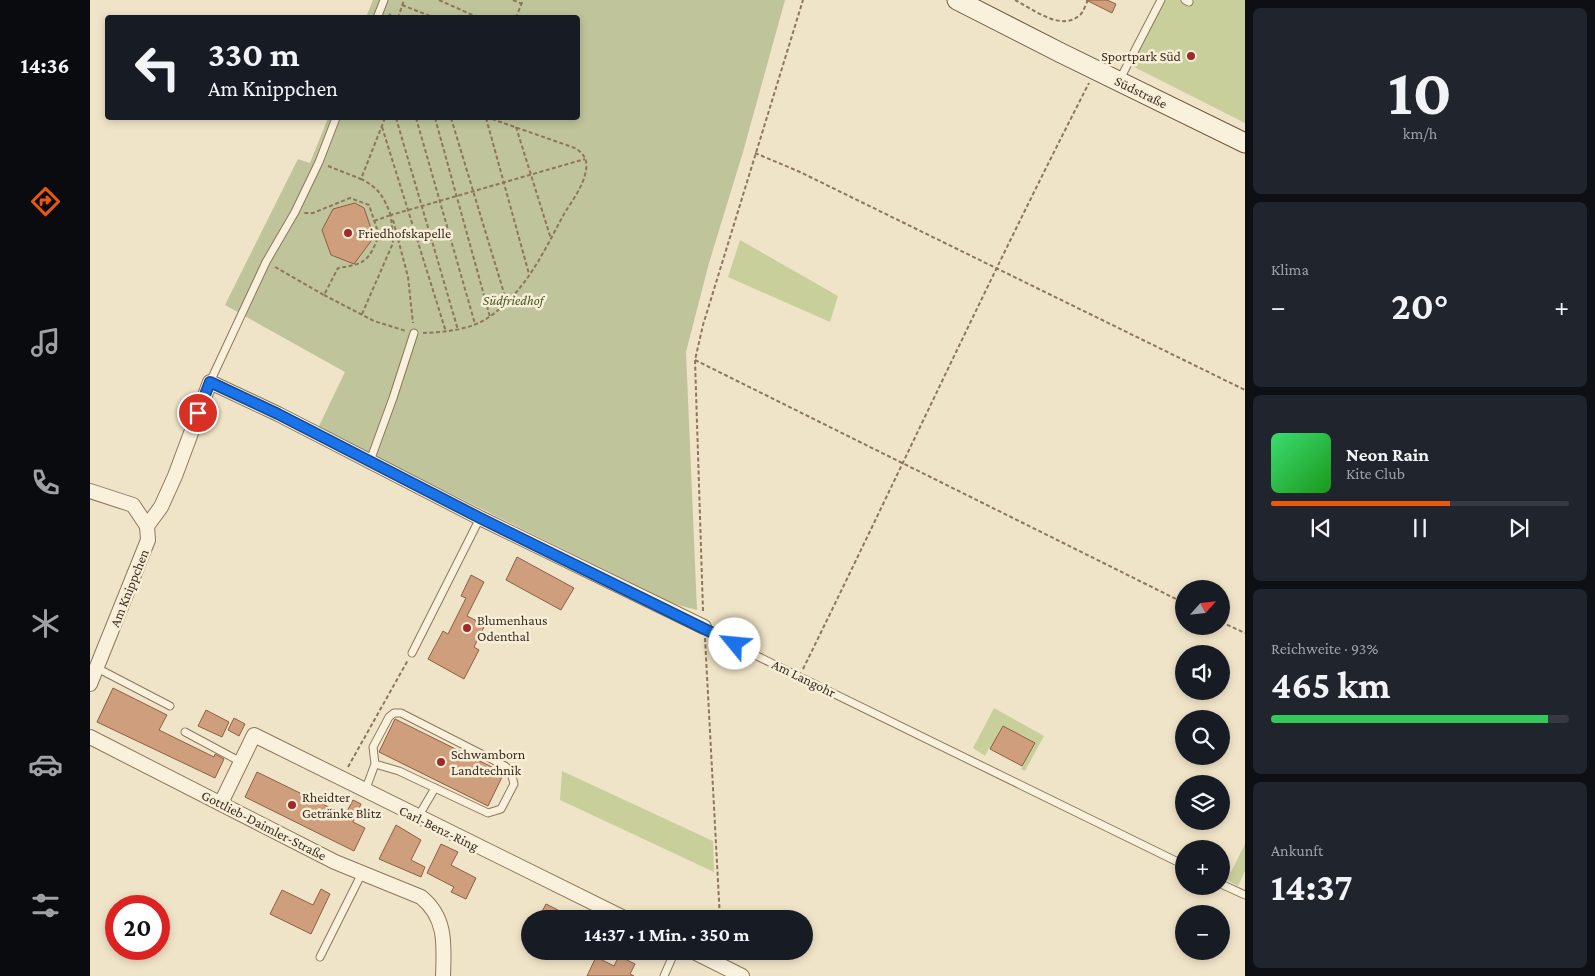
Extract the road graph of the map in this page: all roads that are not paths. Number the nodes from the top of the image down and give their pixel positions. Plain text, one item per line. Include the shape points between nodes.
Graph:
1 (384, 0) edge
2 (957, 0) edge
3 (1160, 0) edge
4 (378, 15) edge
5 (1118, 82) junction
6 (335, 120) edge
7 (1245, 143) edge
8 (414, 333) road end
9 (210, 382) junction
10 (370, 461) junction
11 (90, 491) edge
12 (480, 518) junction
13 (147, 526) junction
14 (704, 628) joint
15 (412, 653) road end
16 (97, 668) junction
17 (90, 684) edge
18 (170, 706) dead end
19 (186, 732) dead end
20 (90, 737) edge
21 (241, 762) junction
22 (375, 764) junction
23 (435, 788) junction
24 (364, 791) junction
25 (221, 803) junction
26 (418, 817) junction
27 (1175, 861) edge
28 (362, 873) junction
29 (1230, 888) edge
30 (1245, 895) edge
31 (608, 910) edge
32 (320, 957) dead end
33 (671, 960) edge
34 (710, 960) edge
35 (443, 976) edge
36 (664, 976) edge
37 (742, 976) edge

1 - 4 lane
2 - 5 street, Südstraße
3 - 5 lane
5 - 7 street, Südstraße
6 - 9 lane via 319,162 266,262
8 - 10 lane
9 - 10 street, Am Langohr
9 - 13 street, Am Knippchen via 175,476 161,507
10 - 12 street, Am Langohr
11 - 13 street via 133,505
12 - 14 street, Am Langohr
12 - 15 lane
13 - 16 street, Am Knippchen via 148,540
14 - 27 lane, Am Langohr
16 - 17 street, Am Knippchen
16 - 18 lane
19 - 21 lane
20 - 25 street, Gottlieb-Daimler-Straße
21 - 24 street, Carl-Benz-Ring via 254,735
21 - 25 street
22 - 23 lane via 399,770
22 - 23 lane via 373,747 389,717 401,713 505,766 514,778 500,809 488,813
22 - 24 lane
23 - 26 lane
24 - 26 street, Carl-Benz-Ring
25 - 28 street, Gottlieb-Daimler-Straße
26 - 31 street, Carl-Benz-Ring
28 - 32 lane
28 - 35 street, Gottlieb-Daimler-Straße via 421,897 436,912 443,932
29 - 30 lane
33 - 36 lane
34 - 37 street

